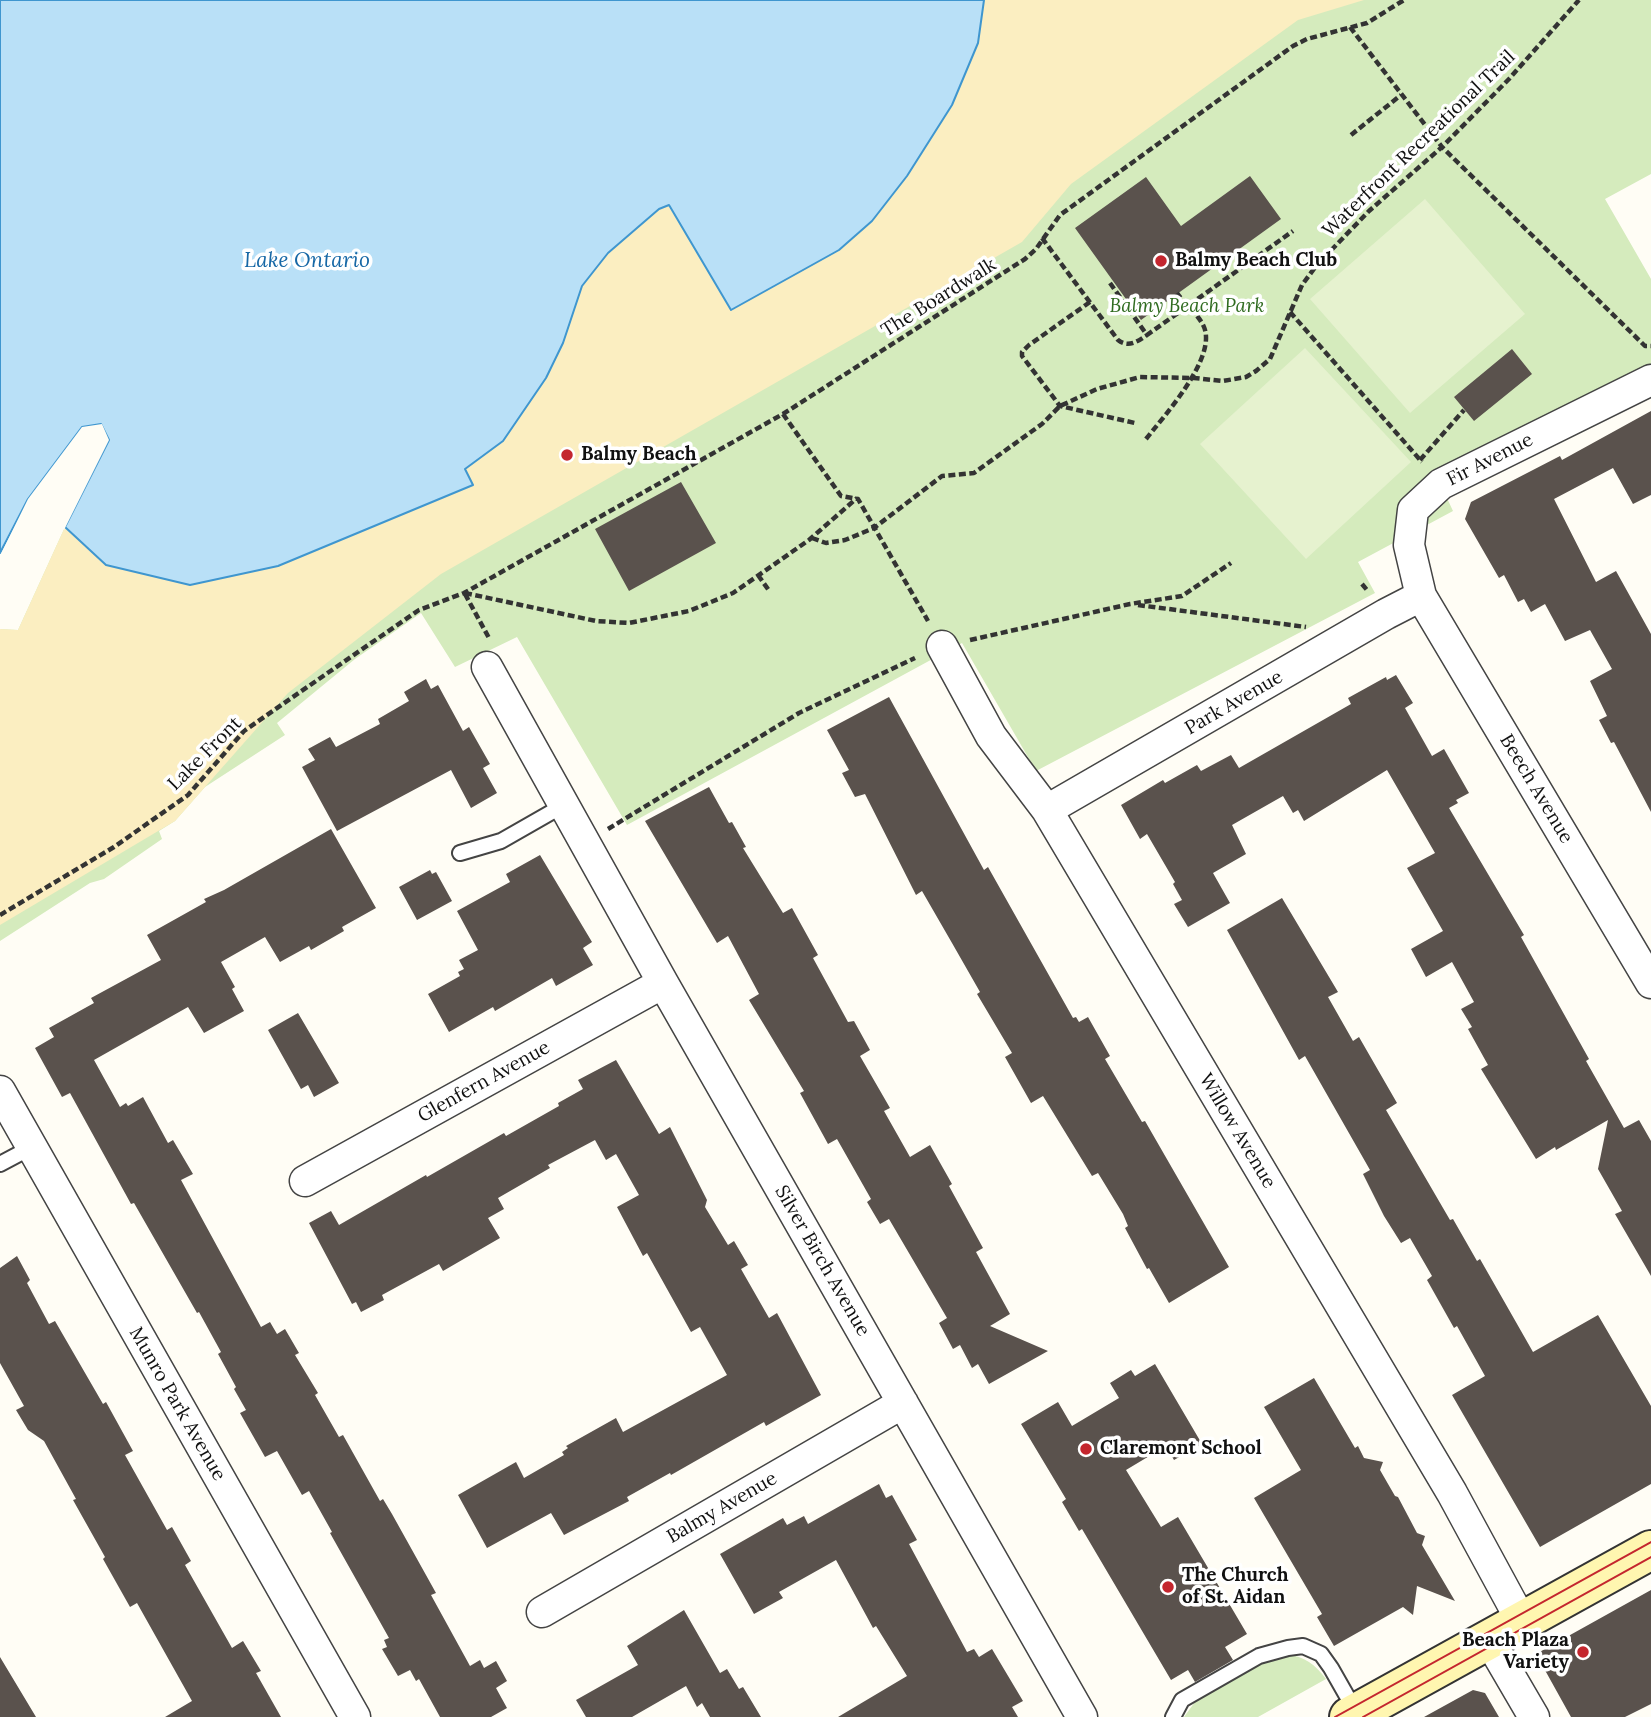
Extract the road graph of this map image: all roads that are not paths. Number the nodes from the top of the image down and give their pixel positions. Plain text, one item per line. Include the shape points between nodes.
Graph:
1 (1651, 380) edge
2 (1421, 596) junction
3 (943, 646) road end
4 (486, 667) road end
5 (564, 805) junction
6 (1046, 810) junction
7 (460, 853) dead end
8 (663, 983) junction
9 (1651, 983) edge
10 (0, 1091) edge
11 (32, 1147) junction
12 (0, 1164) edge
13 (306, 1181) dead end
14 (903, 1404) junction
15 (1651, 1550) edge
16 (542, 1612) dead end
17 (1506, 1631) junction
18 (1353, 1715) edge
19 (355, 1717) edge
20 (1082, 1717) edge
21 (1173, 1717) edge
22 (1534, 1717) edge

1 - 2 street, Fir Avenue via 1441,484 1413,509 1409,545
2 - 6 street, Park Avenue
2 - 9 street, Beech Avenue
3 - 6 street, Willow Avenue via 991,736
4 - 5 street, Silver Birch Avenue
5 - 7 lane via 501,841
5 - 8 street, Silver Birch Avenue
6 - 17 street, Willow Avenue via 1452,1493
8 - 13 street, Glenfern Avenue
8 - 14 street, Silver Birch Avenue
10 - 11 street, Munro Park Avenue
11 - 12 lane
11 - 19 street, Munro Park Avenue
14 - 16 street, Balmy Avenue
14 - 20 street, Silver Birch Avenue
15 - 17 main road
17 - 18 main road
17 - 22 street, Willow Avenue
18 - 21 lane via 1321,1654 1303,1646 1259,1656 1182,1700

